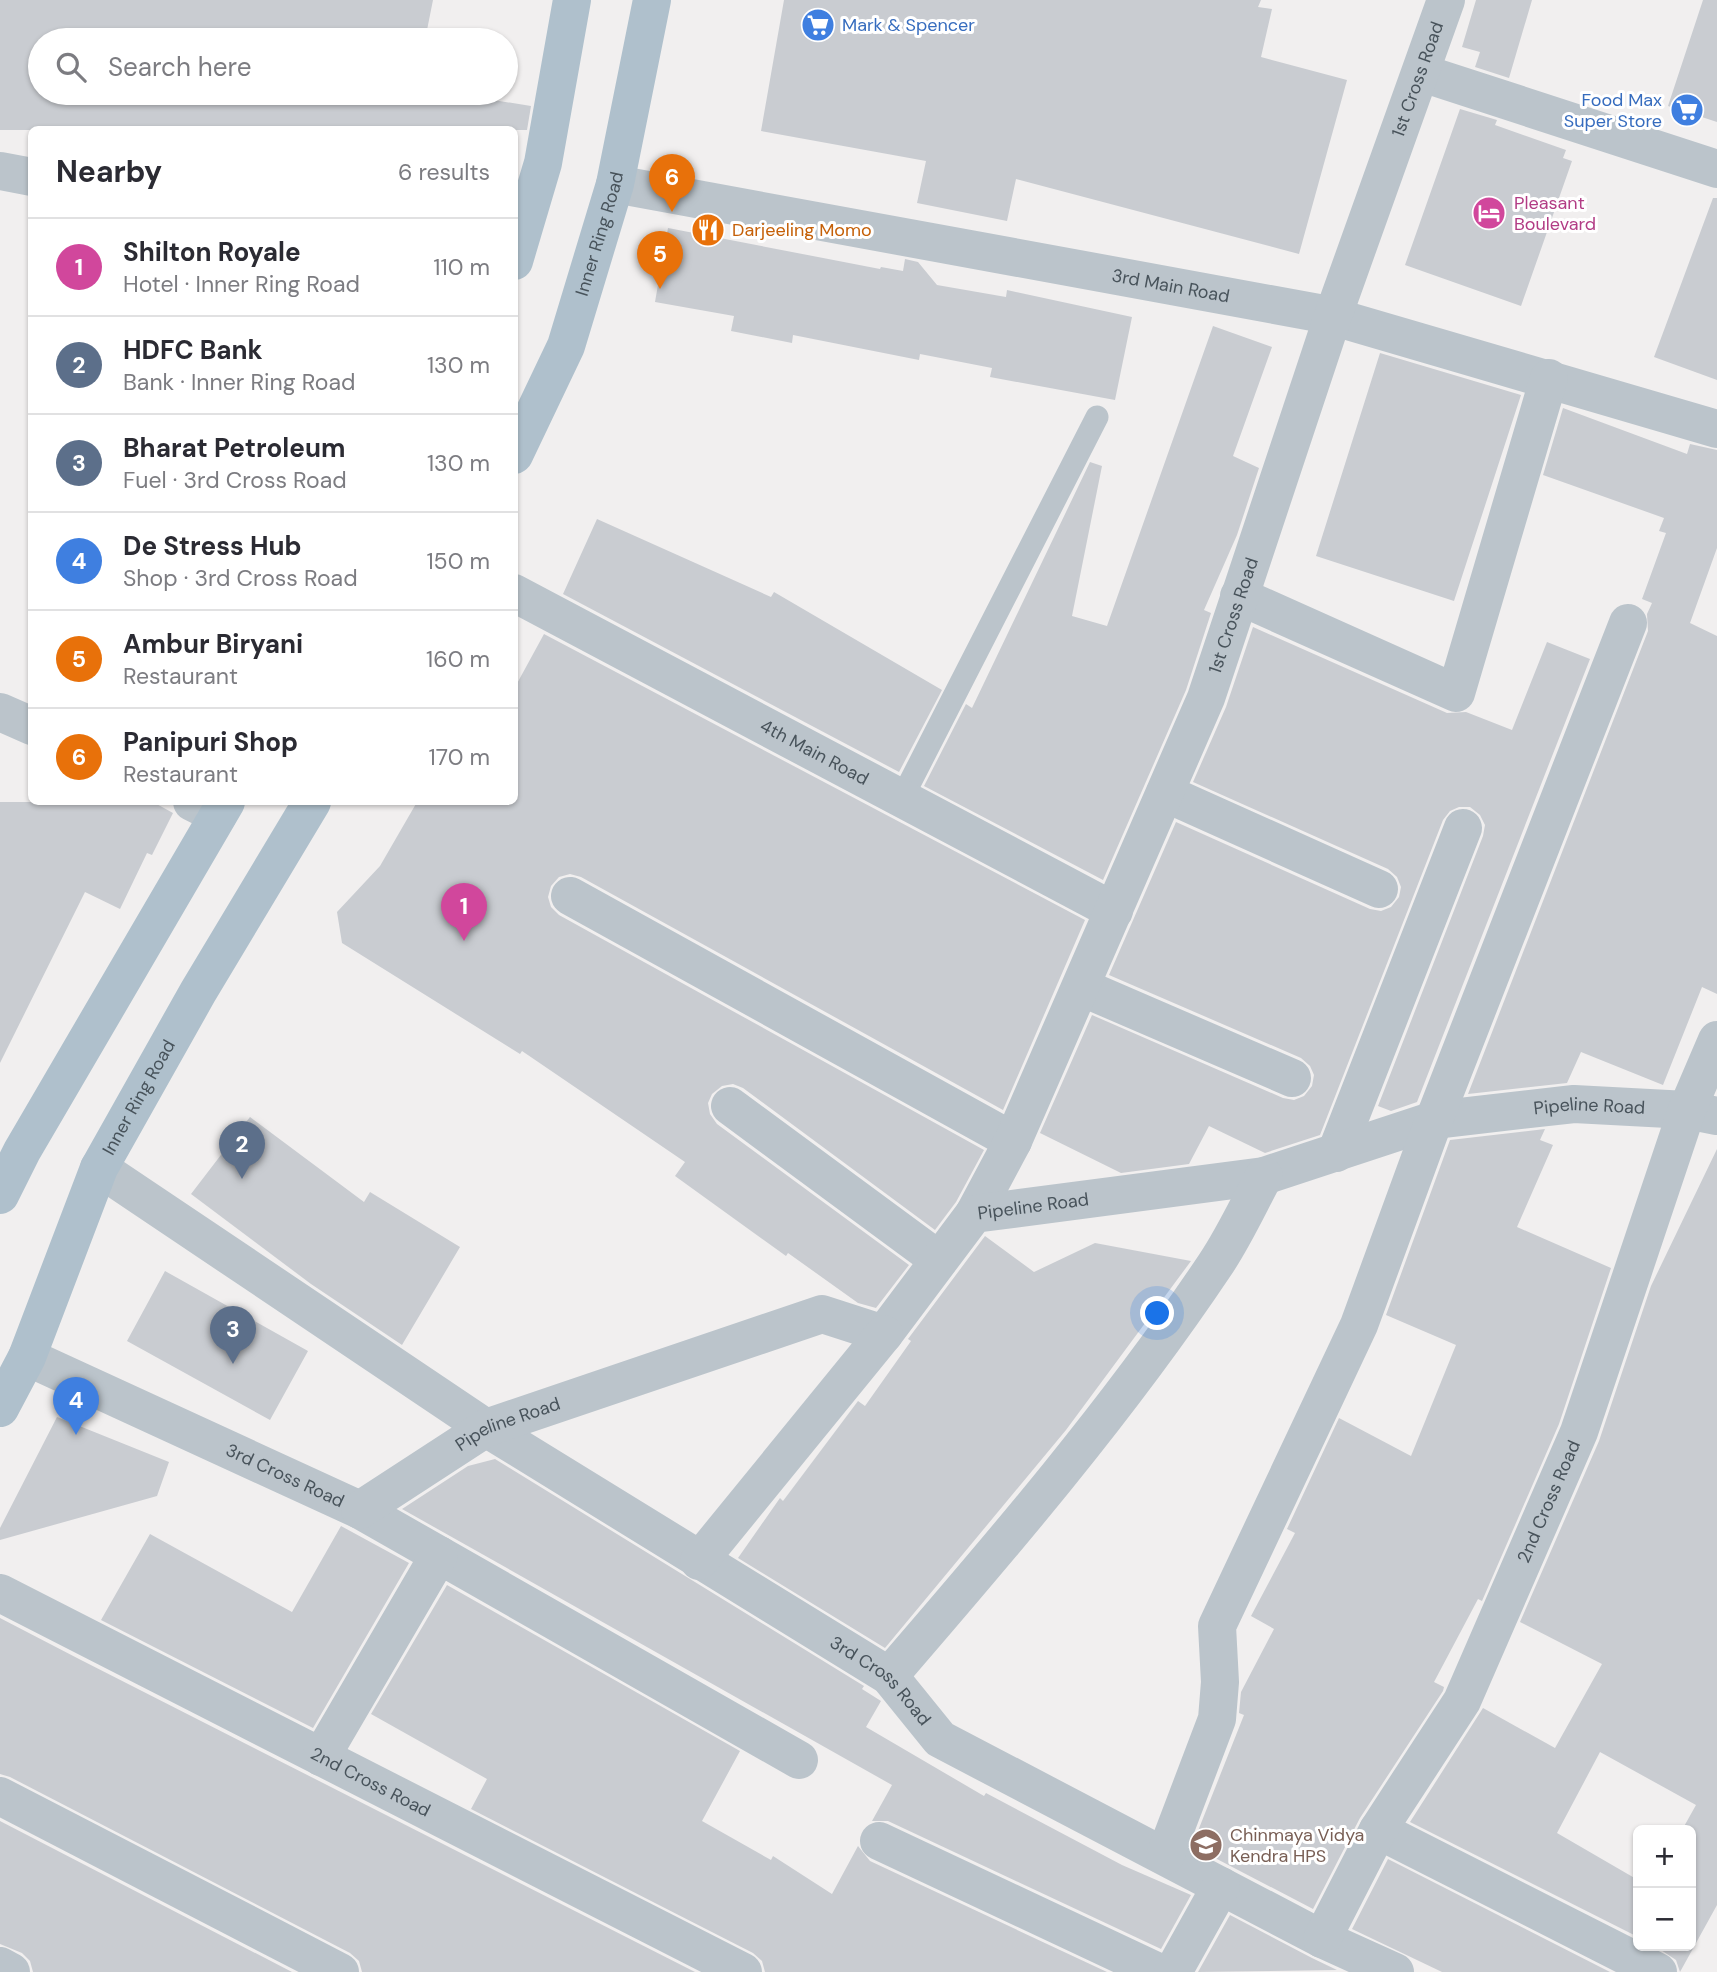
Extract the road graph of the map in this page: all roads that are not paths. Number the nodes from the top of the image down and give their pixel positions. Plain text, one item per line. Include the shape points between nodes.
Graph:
1 (572, 0) edge
2 (652, 0) edge
3 (1446, 0) edge
4 (1422, 73) junction
5 (1717, 169) edge
6 (0, 171) edge
7 (28, 176) edge
8 (615, 184) junction
9 (518, 247) edge
10 (1333, 316) junction
11 (1549, 378) junction
12 (1097, 417) dead end
13 (1717, 429) edge
14 (518, 447) edge
15 (518, 595) edge
16 (1239, 596) junction
17 (1628, 623) dead end
18 (0, 712) edge
19 (28, 724) edge
20 (1165, 793) junction
21 (902, 798) junction
22 (310, 805) edge
23 (212, 806) edge
24 (1463, 828) dead end
25 (1378, 889) dead end
26 (570, 896) dead end
27 (1114, 911) junction
28 (1080, 987) junction
29 (1717, 1040) edge
30 (1292, 1078) dead end
31 (730, 1106) dead end
32 (1702, 1113) edge
33 (1434, 1120) junction
34 (1013, 1141) junction
35 (11, 1147) edge
36 (1336, 1153) junction
37 (99, 1168) junction
38 (1264, 1176) junction
39 (0, 1195) edge
40 (974, 1214) junction
41 (939, 1261) junction
42 (884, 1334) junction
43 (27, 1357) junction
44 (0, 1408) edge
45 (486, 1428) junction
46 (360, 1510) junction
47 (439, 1555) junction
48 (699, 1561) junction
49 (0, 1593) edge
50 (889, 1676) junction
51 (321, 1757) junction
52 (799, 1760) dead end
53 (0, 1796) edge
54 (1378, 1830) junction
55 (878, 1841) dead end
56 (1165, 1856) junction
57 (1221, 1885) junction
58 (1322, 1939) junction
59 (0, 1966) edge
60 (11, 1972) edge
61 (340, 1972) edge
62 (743, 1972) edge
63 (1158, 1972) edge
64 (1173, 1972) edge
65 (1395, 1972) edge
66 (1658, 1972) edge

1 - 9 main road via 543,163
2 - 8 main road, Inner Ring Road
3 - 4 street, 1st Cross Road
4 - 5 street
4 - 10 street, 1st Cross Road
6 - 7 street
8 - 10 street, 3rd Main Road
8 - 14 main road, Inner Ring Road via 566,346
10 - 11 street, 3rd Main Road
10 - 16 street, 1st Cross Road
11 - 13 street, 3rd Main Road
11 - 16 street via 1456,692
12 - 21 lane
15 - 21 street, 4th Main Road
16 - 20 street, 1st Cross Road via 1206,698
17 - 33 street
18 - 19 street
20 - 25 street
20 - 27 street, 1st Cross Road
21 - 27 street, 4th Main Road
22 - 37 main road, Inner Ring Road
23 - 35 main road
24 - 36 street
26 - 34 street
27 - 28 street, 1st Cross Road
28 - 30 street
28 - 34 street, 1st Cross Road
29 - 32 street, 2nd Cross Road
31 - 41 street
32 - 33 street, Pipeline Road via 1574,1104
32 - 54 street, 2nd Cross Road via 1580,1432 1462,1700
33 - 36 street, Pipeline Road
33 - 56 street via 1359,1325 1217,1626 1217,1719
34 - 40 street, 1st Cross Road
35 - 39 main road
36 - 38 street, Pipeline Road
37 - 43 main road, Inner Ring Road
37 - 45 street, 3rd Cross Road
38 - 40 street, Pipeline Road
38 - 50 street via 1216,1263 1113,1406
40 - 41 street, Pipeline Road
41 - 42 street, Pipeline Road
42 - 45 street, Pipeline Road via 822,1314
42 - 48 street
43 - 44 main road, Inner Ring Road
43 - 46 street, 3rd Cross Road
45 - 46 street, Pipeline Road
45 - 48 street, 3rd Cross Road
46 - 47 street, 3rd Cross Road
47 - 51 street
47 - 52 street, 3rd Cross Road
48 - 50 street, 3rd Cross Road
49 - 51 street, 2nd Cross Road
50 - 56 street, 3rd Cross Road via 940,1739
51 - 62 street, 2nd Cross Road
53 - 61 street
54 - 58 street, 2nd Cross Road
54 - 66 street
55 - 63 street
56 - 57 street, 3rd Cross Road
57 - 58 street, 3rd Cross Road
57 - 64 street
58 - 65 street, 3rd Cross Road
59 - 60 street

